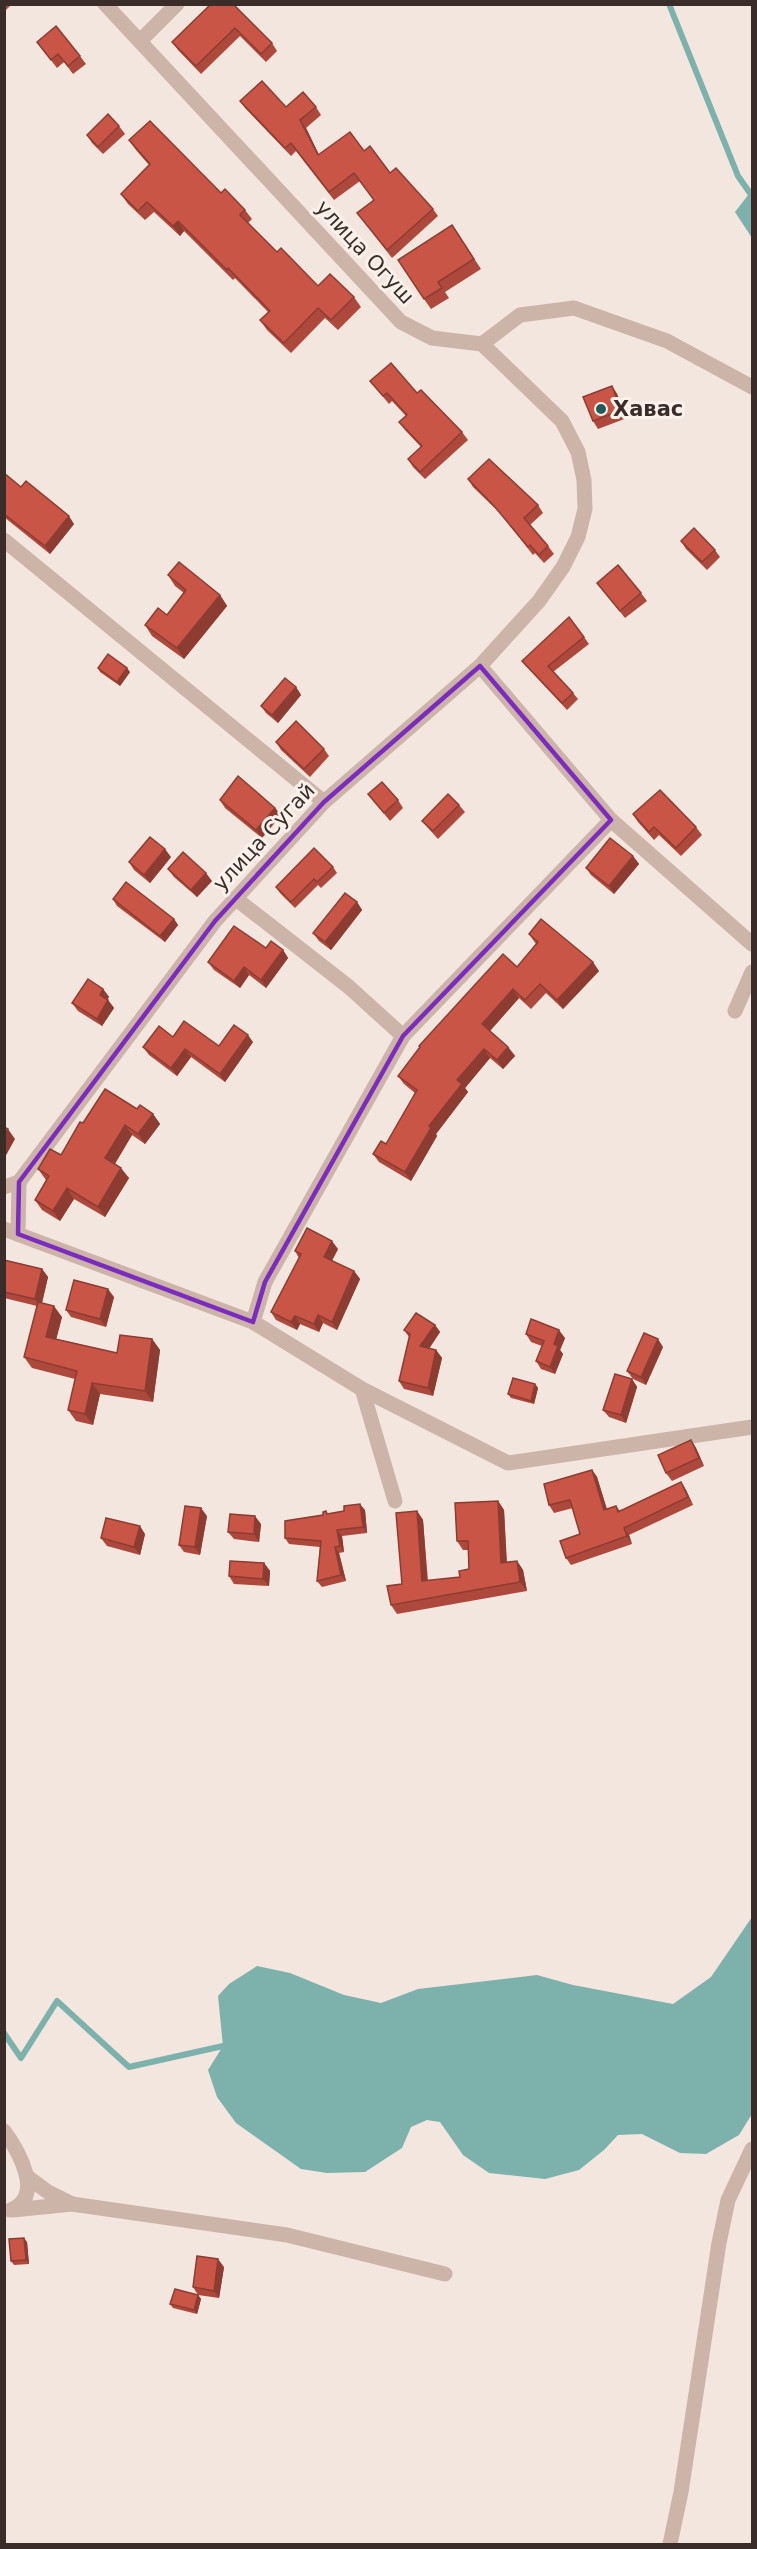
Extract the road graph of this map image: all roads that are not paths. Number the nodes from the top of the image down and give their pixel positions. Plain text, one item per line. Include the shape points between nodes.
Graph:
1 (105, 4) edge
2 (177, 4) edge
3 (140, 40) junction
4 (482, 344) junction
5 (753, 387) edge
6 (4, 540) edge
7 (480, 666) junction
8 (324, 802) junction
9 (611, 820) junction
10 (235, 898) junction
11 (753, 944) edge
12 (753, 972) edge
13 (735, 1011) dead end
14 (403, 1036) junction
15 (12, 1184) edge
16 (11, 1232) edge
17 (253, 1322) junction
18 (362, 1389) junction
19 (753, 1427) edge
20 (395, 1501) dead end
21 (4, 2131) edge
22 (753, 2150) edge
23 (28, 2178) junction
24 (72, 2204) junction
25 (9, 2210) edge
26 (445, 2274) dead end
27 (670, 2544) edge

1 - 3 street, улица Огуш
2 - 3 street
3 - 4 street, улица Огуш via 401,322 432,338
4 - 5 street via 520,315 574,308 667,341
4 - 7 street, улица Сугай via 562,421 578,452 585,480 585,509 578,537 563,567 539,601
6 - 8 street
7 - 8 street, улица Сугай
7 - 9 street
8 - 10 street, улица Сугай
9 - 11 street
9 - 14 street
10 - 14 street via 349,987
10 - 15 street, улица Сугай
12 - 13 street
14 - 17 street via 265,1282
15 - 16 street
16 - 17 street
17 - 18 street
18 - 19 street via 508,1463
18 - 20 street
21 - 23 street
22 - 27 street via 728,2200 719,2242
23 - 24 street
23 - 25 street via 21,2203
24 - 25 street
24 - 26 street via 287,2235

